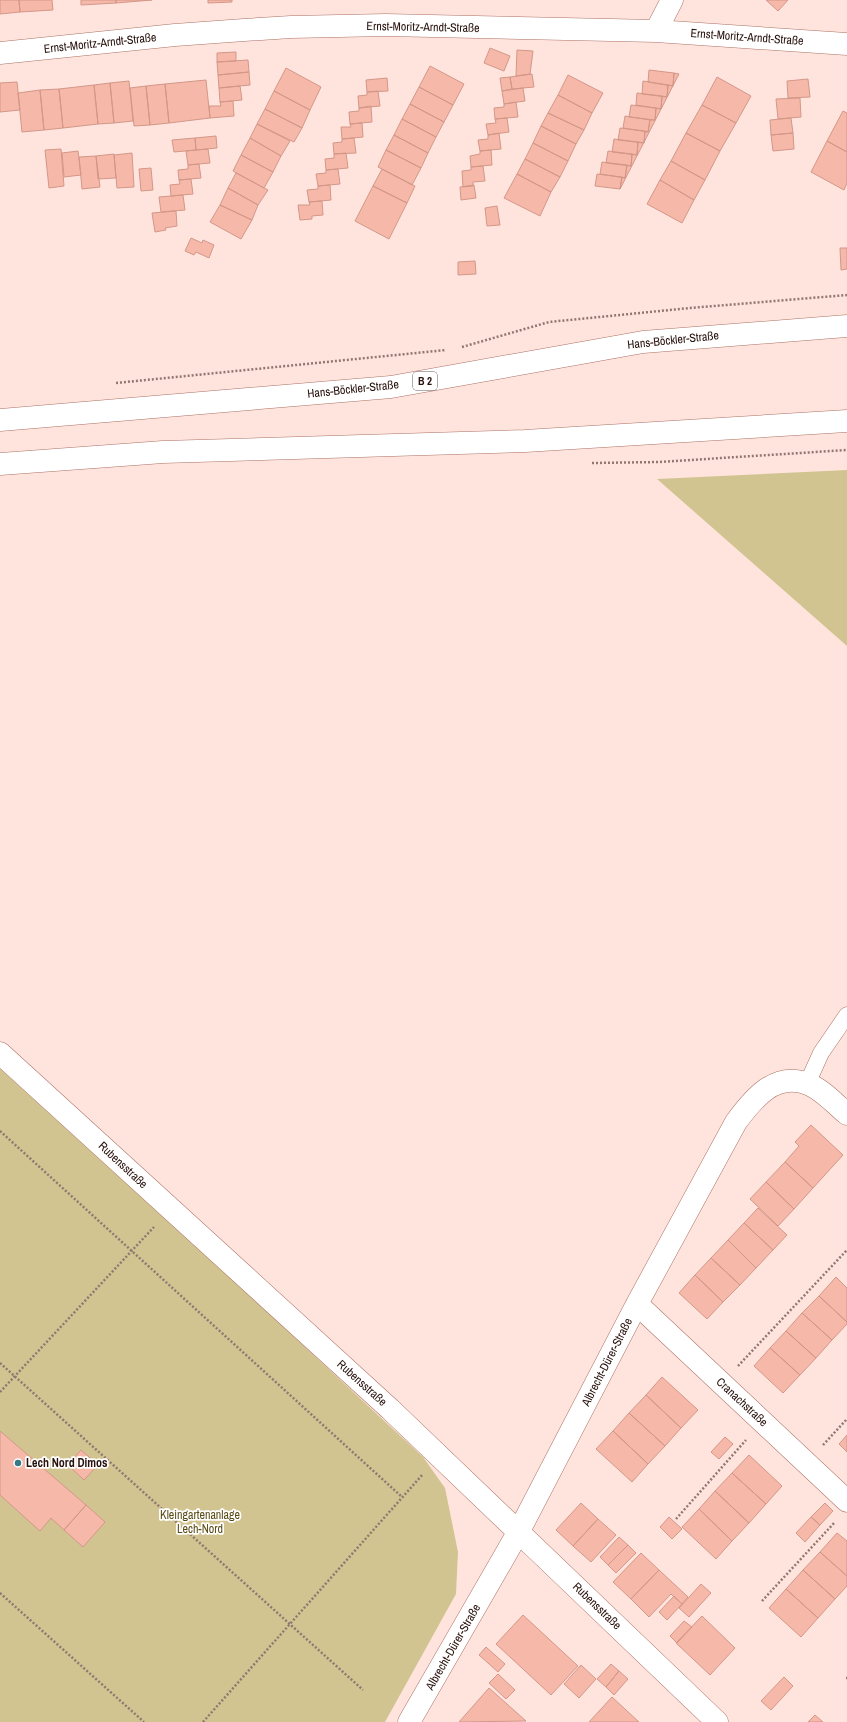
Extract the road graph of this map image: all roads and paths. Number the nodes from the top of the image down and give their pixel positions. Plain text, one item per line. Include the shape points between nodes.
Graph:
1 (672, 0) edge
2 (656, 31) junction
3 (847, 44) edge
4 (0, 52) edge
5 (847, 295) edge
6 (847, 326) edge
7 (456, 349) dead end
8 (448, 350) dead end
9 (110, 384) dead end
10 (0, 420) edge
11 (847, 421) edge
12 (0, 464) edge
13 (847, 1015) edge
14 (0, 1052) edge
15 (807, 1084) junction
16 (847, 1114) edge
17 (0, 1131) edge
18 (171, 1209) junction
19 (847, 1250) edge
20 (133, 1251) junction
21 (637, 1304) junction
22 (0, 1363) edge
23 (14, 1376) junction
24 (722, 1383) junction
25 (0, 1392) edge
26 (847, 1419) edge
27 (762, 1422) junction
28 (439, 1456) junction
29 (807, 1463) junction
30 (402, 1497) junction
31 (847, 1502) edge
32 (676, 1519) dead end
33 (836, 1520) dead end
34 (519, 1532) junction
35 (0, 1593) edge
36 (762, 1601) dead end
37 (290, 1625) junction
38 (363, 1690) dead end
39 (144, 1722) edge
40 (203, 1722) edge
41 (409, 1722) edge
42 (717, 1722) edge

1 - 2 street
2 - 3 street, Ernst-Moritz-Arndt-Straße
2 - 4 street, Ernst-Moritz-Arndt-Straße via 412,26 291,27
5 - 7 path via 549,322
6 - 10 street, Hans-Böckler-Straße / B 2 via 643,342 391,387
8 - 9 path
11 - 12 street via 525,441 163,452
13 - 15 lane via 821,1053
14 - 18 street, Rubensstraße
15 - 16 street, Albrecht-Dürer-Straße via 820,1091
15 - 21 street, Albrecht-Dürer-Straße via 782,1082 768,1087 736,1122
17 - 20 path
18 - 20 path
18 - 28 street, Rubensstraße
19 - 24 path
20 - 23 path
20 - 30 path
21 - 24 street, Cranachstraße
21 - 34 street, Albrecht-Dürer-Straße
22 - 23 path
23 - 25 path
23 - 37 path
24 - 27 street, Cranachstraße
26 - 29 path
27 - 29 street, Cranachstraße
27 - 32 path
28 - 30 path
28 - 34 street, Rubensstraße
29 - 31 street, Cranachstraße
30 - 37 path
33 - 36 path
34 - 41 street, Albrecht-Dürer-Straße
34 - 42 street, Rubensstraße
35 - 39 path
37 - 38 path
37 - 40 path

